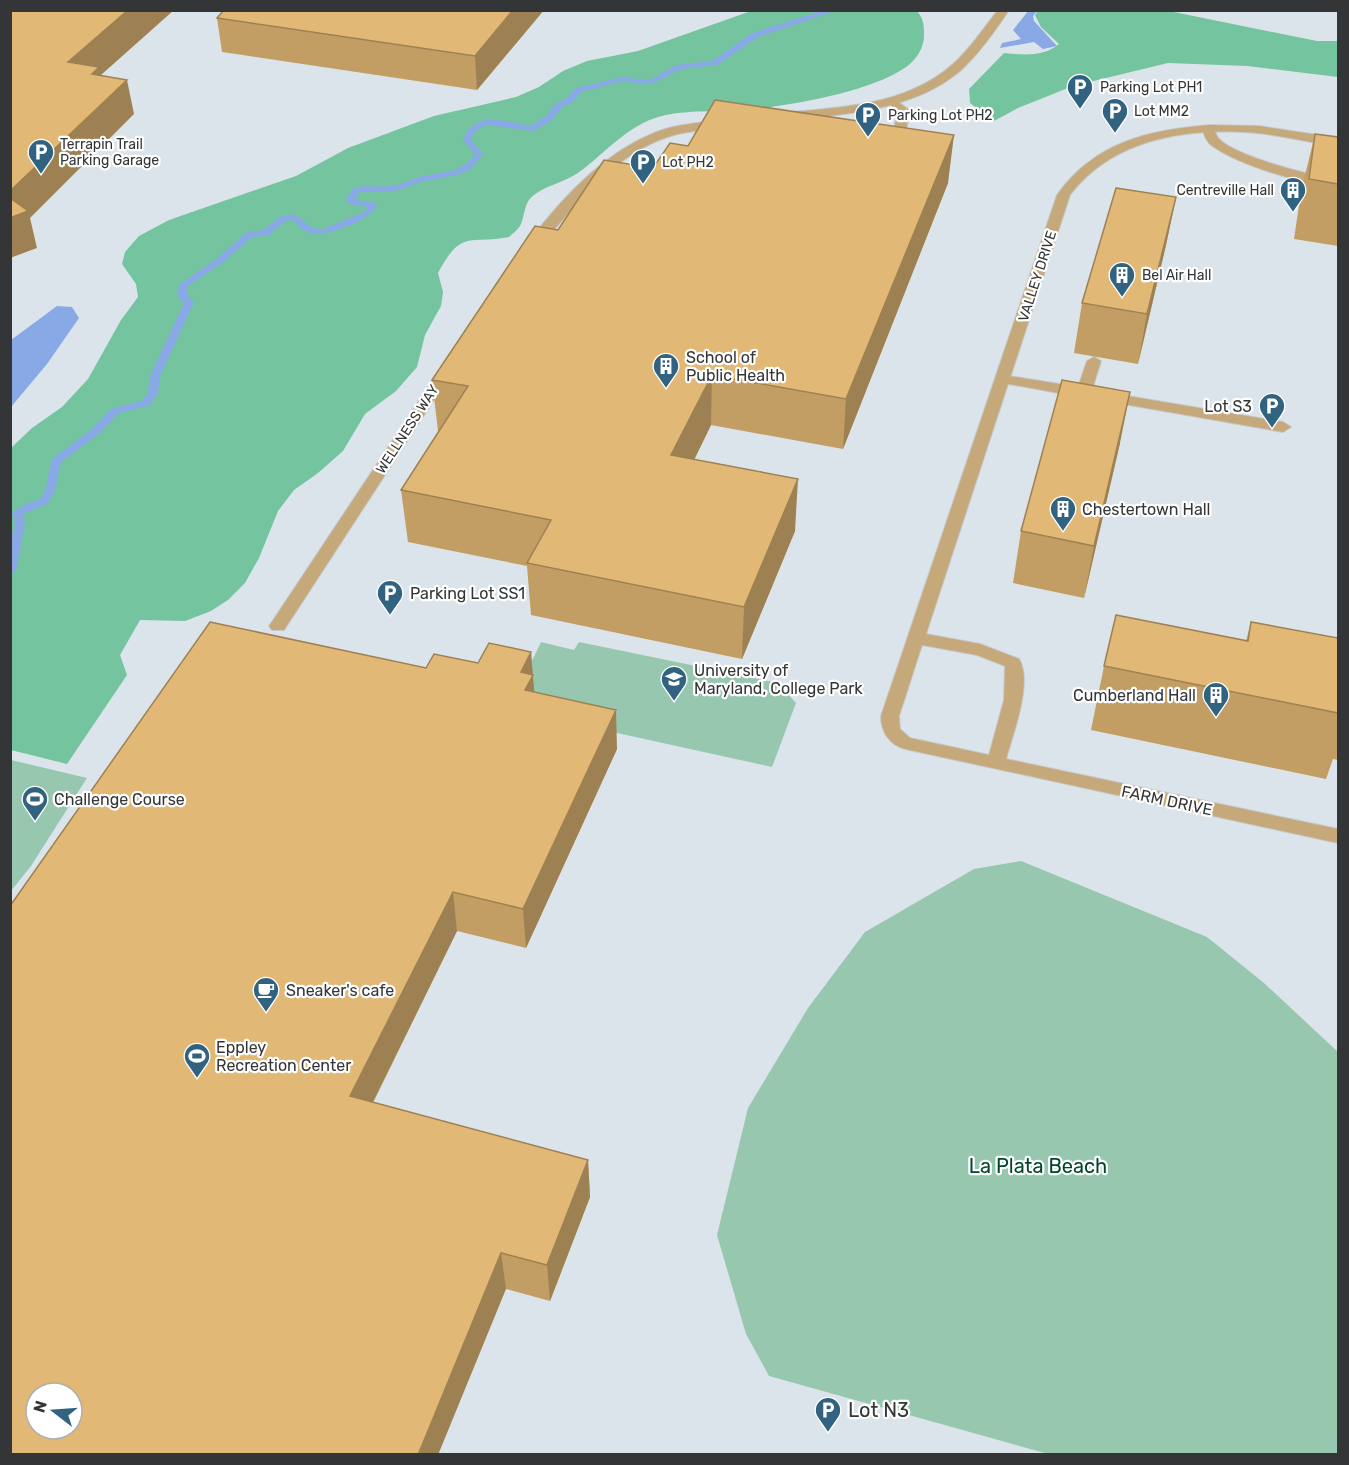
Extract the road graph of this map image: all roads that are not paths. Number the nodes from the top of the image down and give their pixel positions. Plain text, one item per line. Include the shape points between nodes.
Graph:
1 (1004, 10) edge
2 (892, 101) junction
3 (765, 118) edge
4 (742, 121) edge
5 (1208, 129) junction
6 (872, 140) edge
7 (1338, 142) edge
8 (1338, 183) edge
9 (526, 257) edge
10 (455, 356) edge
11 (1094, 361) dead end
12 (1003, 378) junction
13 (1083, 393) junction
14 (1075, 420) edge
15 (1283, 428) dead end
16 (278, 626) dead end
17 (916, 638) junction
18 (996, 763) junction
19 (1338, 836) edge

1 - 2 street via 958,67 919,93
2 - 3 street
2 - 6 street via 904,111 898,140
4 - 9 street via 683,129 629,151 583,188
5 - 7 street, VALLEY DRIVE via 1235,128
5 - 8 street via 1214,141 1245,158 1312,180
5 - 12 street, VALLEY DRIVE via 1132,143 1086,168 1068,188
10 - 16 street, WELLNESS WAY
11 - 13 street
12 - 13 street
12 - 17 street, VALLEY DRIVE
13 - 14 street
13 - 15 street
17 - 18 street via 980,650 1013,663 1014,692
17 - 18 street, VALLEY DRIVE via 890,716 894,736 922,748
18 - 19 street, FARM DRIVE

